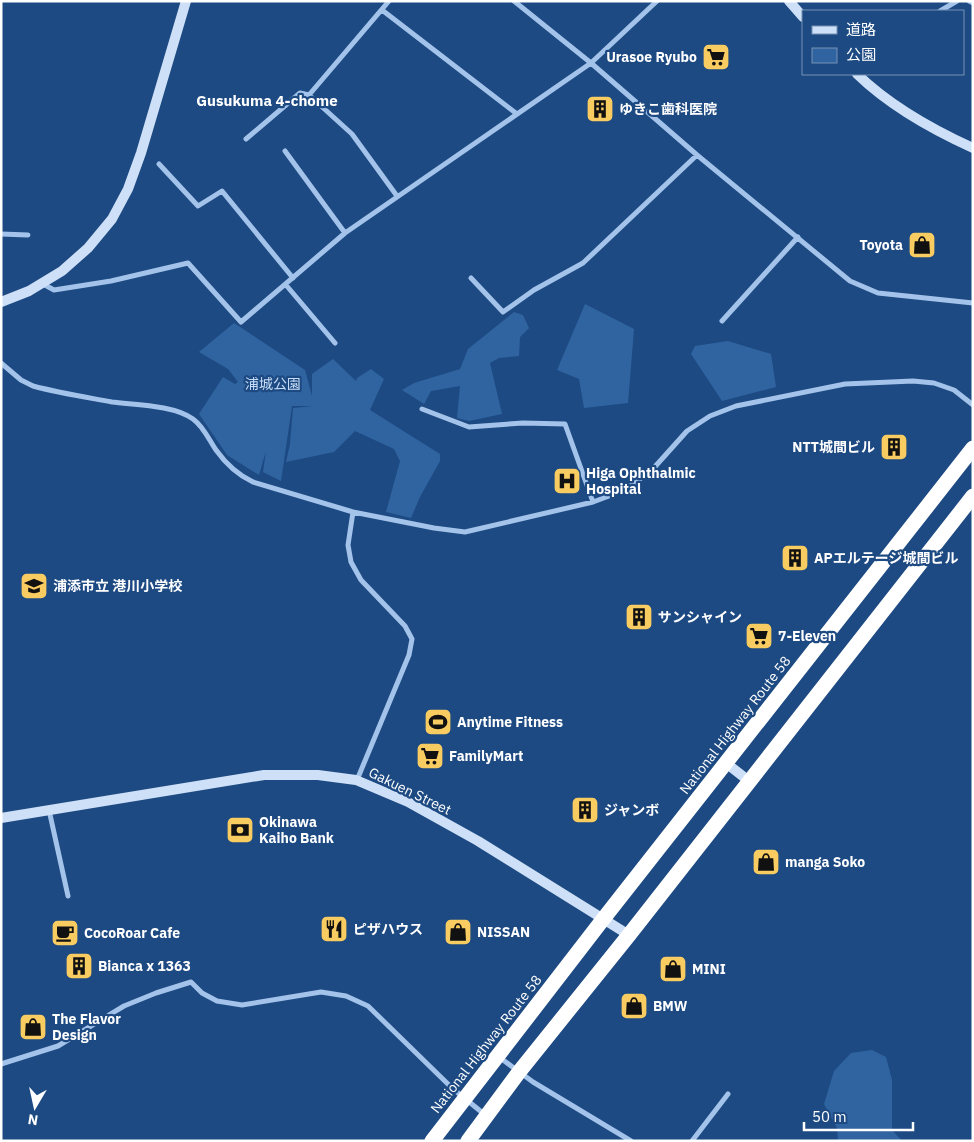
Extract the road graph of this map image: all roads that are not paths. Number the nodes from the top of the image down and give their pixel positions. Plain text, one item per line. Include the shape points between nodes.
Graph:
1 (186, 1) edge
2 (390, 1) edge
3 (514, 1) edge
4 (657, 1) edge
5 (789, 1) edge
6 (957, 1) edge
7 (969, 1) edge
8 (973, 3) edge
9 (382, 10) junction
10 (942, 10) edge
11 (802, 16) edge
12 (592, 63) junction
13 (858, 75) edge
14 (309, 94) junction
15 (517, 114) junction
16 (246, 139) dead end
17 (973, 148) edge
18 (285, 151) dead end
19 (698, 155) junction
20 (159, 164) dead end
21 (397, 196) junction
22 (345, 233) junction
23 (1, 234) edge
24 (28, 236) dead end
25 (798, 237) junction
26 (293, 278) junction
27 (471, 278) dead end
28 (42, 284) junction
29 (286, 285) junction
30 (1, 302) edge
31 (973, 303) edge
32 (722, 321) dead end
33 (335, 343) dead end
34 (1, 363) edge
35 (973, 405) edge
36 (422, 409) dead end
37 (973, 448) edge
38 (973, 496) edge
39 (593, 502) junction
40 (353, 512) junction
41 (726, 763) junction
42 (356, 780) junction
43 (749, 781) junction
44 (49, 810) junction
45 (1, 818) edge
46 (68, 896) dead end
47 (604, 918) junction
48 (629, 936) junction
49 (497, 1056) junction
50 (1, 1064) edge
51 (519, 1072) junction
52 (728, 1094) dead end
53 (464, 1098) junction
54 (486, 1116) junction
55 (432, 1141) edge
56 (468, 1141) edge
57 (631, 1141) edge
58 (692, 1141) edge

1 - 28 street via 128,189 112,220 88,248
2 - 9 street
3 - 12 street
4 - 12 street
5 - 11 street
6 - 10 street
7 - 8 street
9 - 14 street
9 - 15 street
12 - 15 street
12 - 19 street
13 - 17 street via 901,110 939,133
14 - 16 street via 300,93
14 - 21 street via 352,134
15 - 21 street
18 - 22 street
19 - 25 street
19 - 27 street via 583,263 534,290 503,312
20 - 26 street via 198,206 222,191
21 - 22 street
22 - 26 street
23 - 24 street
25 - 31 street via 850,280 878,293
25 - 32 street
26 - 29 street
28 - 29 street via 54,290 188,263 241,322
28 - 30 street
29 - 33 street
34 - 40 street via 33,386 170,410 194,419 228,465 242,477
35 - 39 street via 954,390 934,383 912,381 845,384 736,406 710,416 687,431 652,470 625,490
36 - 39 street via 469,427 565,424
37 - 41 highway, National Highway Route 58
38 - 43 highway
39 - 40 street via 465,532
40 - 42 street via 348,545 351,562 361,580 405,626 412,639 409,655
41 - 43 street
41 - 47 highway, National Highway Route 58
42 - 44 street, Gakuen Street via 318,775 264,775
42 - 47 street, Gakuen Street via 417,807
43 - 48 highway
44 - 45 street, Gakuen Street
44 - 46 street
47 - 48 street, Gakuen Street
47 - 49 highway, National Highway Route 58
48 - 51 highway
49 - 51 street
49 - 53 highway, National Highway Route 58
50 - 53 street via 58,1046 124,1006 191,982 217,1001 242,1006 322,992 346,996 368,1006
51 - 54 highway
51 - 57 street
52 - 58 street
53 - 54 street
53 - 55 highway, National Highway Route 58
54 - 56 highway

